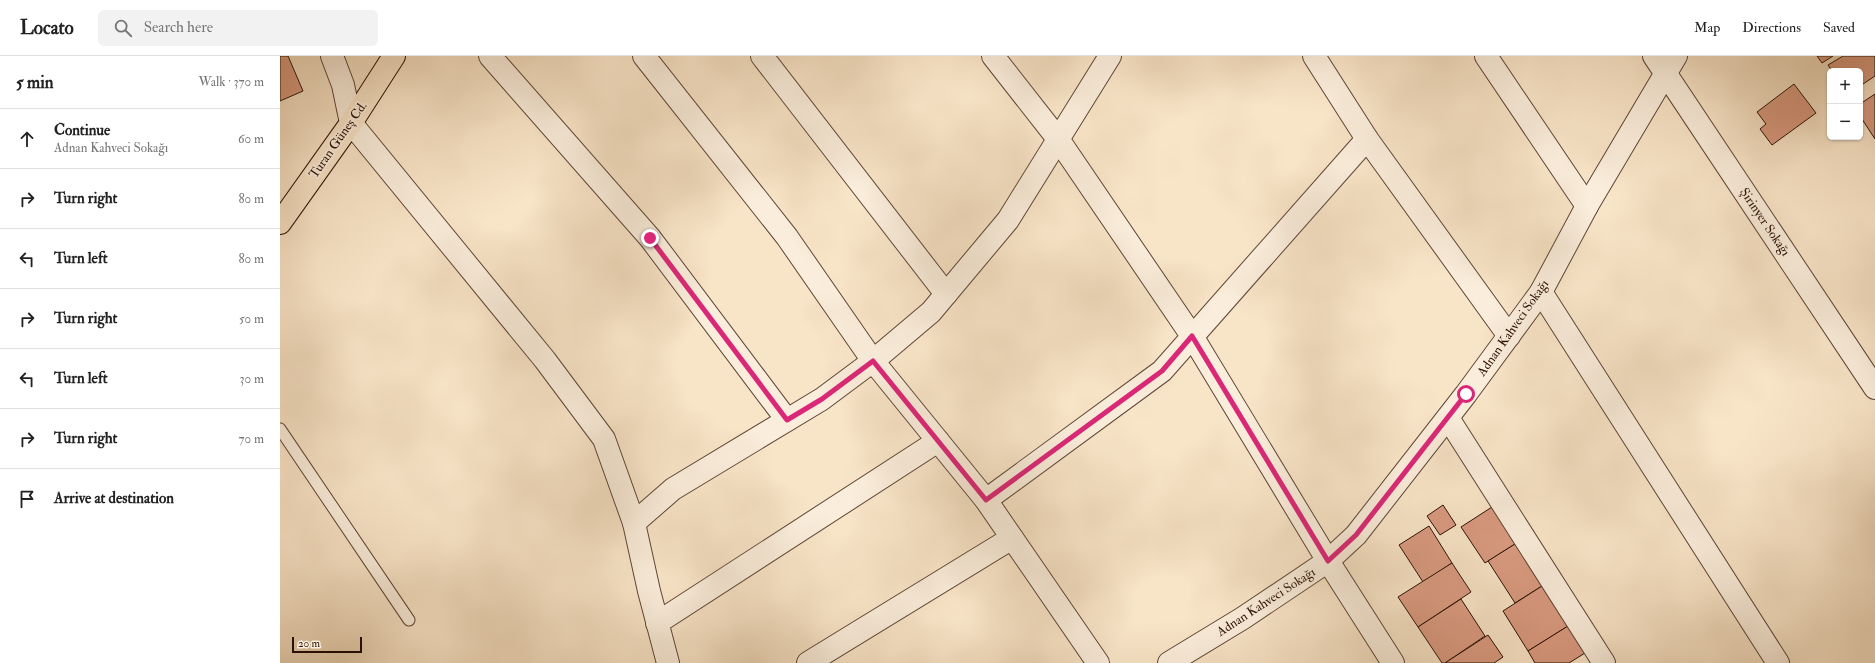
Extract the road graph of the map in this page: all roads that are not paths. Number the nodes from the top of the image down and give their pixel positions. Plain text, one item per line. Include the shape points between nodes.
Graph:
1 (332, 56) edge
2 (394, 56) edge
3 (490, 56) edge
4 (644, 56) edge
5 (762, 56) edge
6 (993, 56) edge
7 (1110, 56) edge
8 (1314, 56) edge
9 (1486, 56) edge
10 (1665, 62) edge
11 (352, 123) junction
12 (1058, 139) junction
13 (1367, 139) junction
14 (1587, 206) junction
15 (280, 223) edge
16 (1541, 292) junction
17 (946, 294) junction
18 (1192, 336) junction
19 (1509, 336) junction
20 (873, 361) junction
21 (1875, 388) edge
22 (1448, 418) junction
23 (787, 420) junction
24 (280, 429) edge
25 (938, 442) junction
26 (986, 500) junction
27 (634, 523) junction
28 (1012, 538) junction
29 (1328, 561) junction
30 (409, 620) dead end
31 (657, 623) junction
32 (668, 663) edge
33 (808, 663) edge
34 (1098, 663) edge
35 (1169, 663) edge
36 (1393, 663) edge
37 (1604, 663) edge
38 (1778, 663) edge

1 - 11 street via 343,85
2 - 11 main road, Turan Güneş Cd.
3 - 23 street via 650,238
4 - 20 street via 787,237
5 - 17 street
6 - 12 street
7 - 12 street
8 - 13 street
9 - 14 street
10 - 14 street, Adnan Kahveci Sokağı
10 - 21 street, Şirinyer Sokağı
11 - 15 main road, Turan Güneş Cd.
11 - 27 street via 545,360 604,439
12 - 17 street via 1008,220
12 - 18 street
13 - 18 street
13 - 19 street
14 - 16 street, Adnan Kahveci Sokağı
16 - 19 street, Adnan Kahveci Sokağı
16 - 38 street
17 - 20 street via 931,312
18 - 26 street via 1162,371
18 - 29 street
19 - 22 street, Adnan Kahveci Sokağı
20 - 23 street via 822,399
20 - 25 street
22 - 29 street, Adnan Kahveci Sokağı via 1356,535
22 - 37 street
23 - 27 street via 672,488
24 - 30 lane
25 - 26 street
25 - 31 street
26 - 28 street
27 - 31 street
28 - 33 street
28 - 34 street
29 - 35 street, Adnan Kahveci Sokağı via 1243,618
29 - 36 street
31 - 32 street

